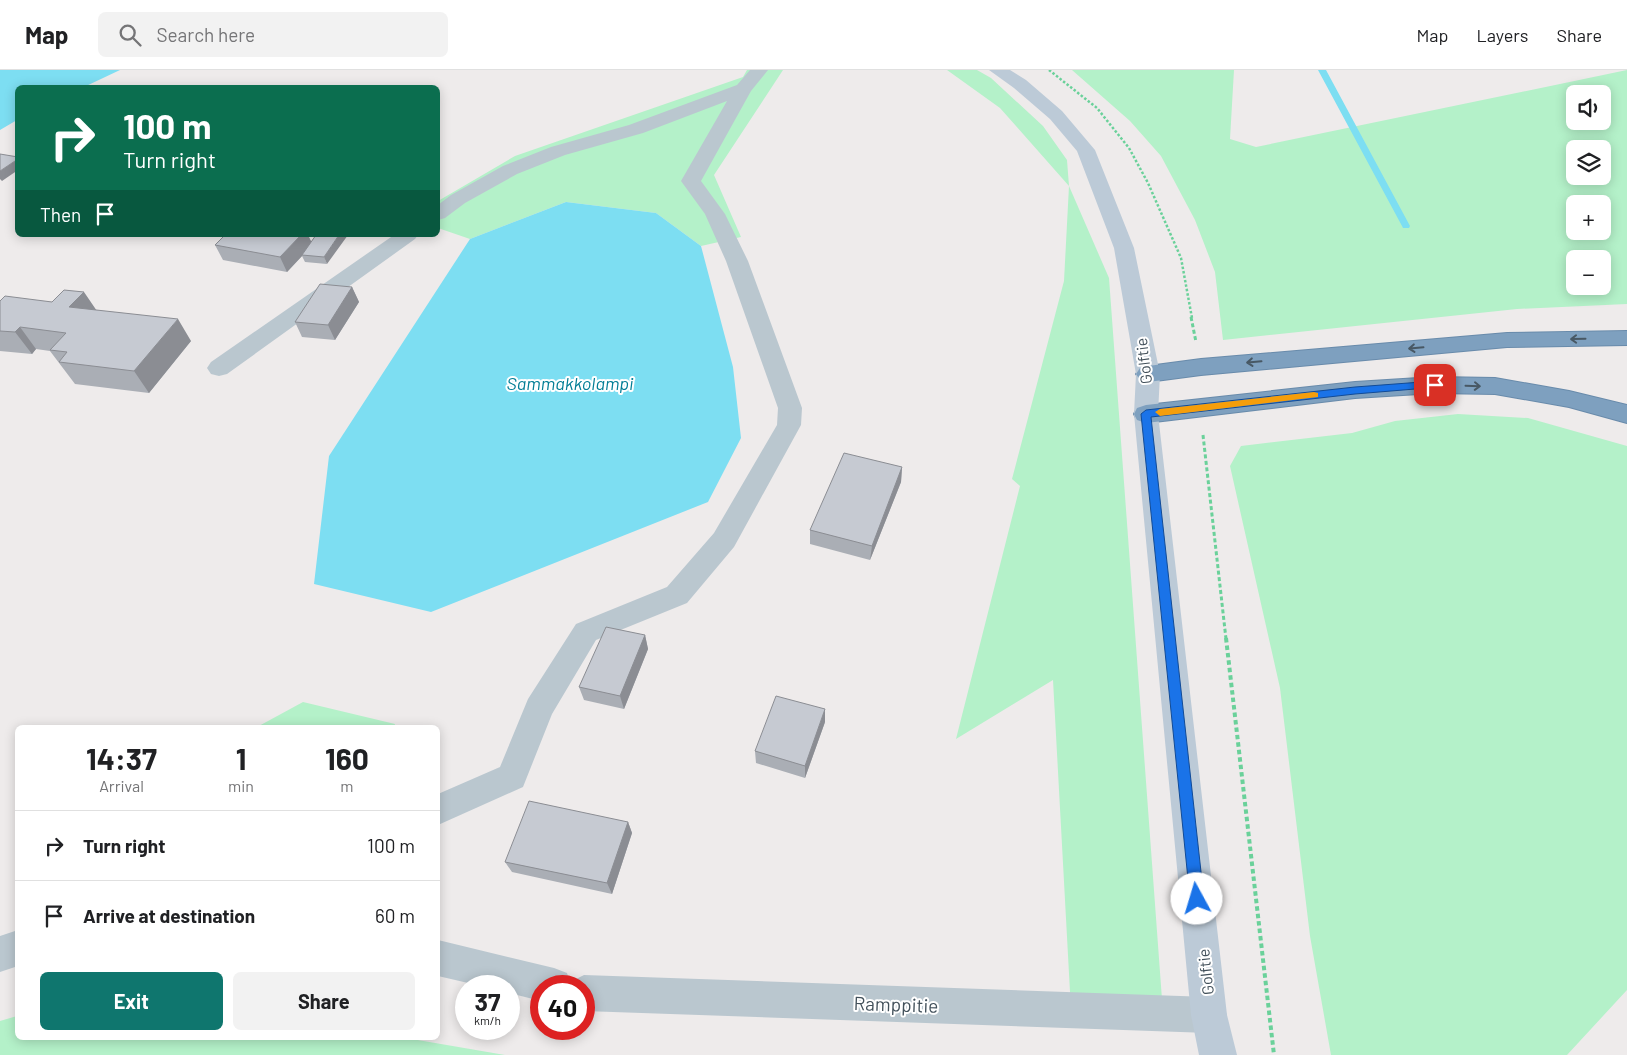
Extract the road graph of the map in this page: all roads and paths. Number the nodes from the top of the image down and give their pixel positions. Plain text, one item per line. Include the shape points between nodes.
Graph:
1 (759, 70) edge
2 (998, 70) edge
3 (1049, 70) edge
4 (743, 89) junction
5 (440, 213) edge
6 (405, 237) edge
7 (1627, 338) edge
8 (1201, 367) junction
9 (219, 368) dead end
10 (1148, 374) junction
11 (1200, 408) junction
12 (1146, 414) junction
13 (1627, 414) edge
14 (440, 809) edge
15 (15, 949) edge
16 (0, 954) edge
17 (440, 958) edge
18 (530, 980) edge
19 (595, 993) edge
20 (1209, 1015) junction
21 (1218, 1055) edge
22 (1274, 1055) edge

1 - 4 street
2 - 10 street, Golftie via 1056,115 1086,150 1124,248
3 - 8 path via 1097,108 1129,148 1148,183 1181,258
4 - 5 street via 510,170
4 - 14 street via 691,182 715,214 737,261 790,408 789,425 724,540 677,594 586,632 539,708 512,777
6 - 9 street
7 -> 8 highway via 1507,340
8 - 10 highway
10 - 12 street, Golftie
11 - 12 highway
11 -> 13 highway via 1355,390 1435,385 1495,386 1569,399
11 - 22 path
12 - 20 street, Golftie
15 - 16 street
17 - 18 street
19 - 20 street, Ramppitie
20 - 21 street, Golftie

